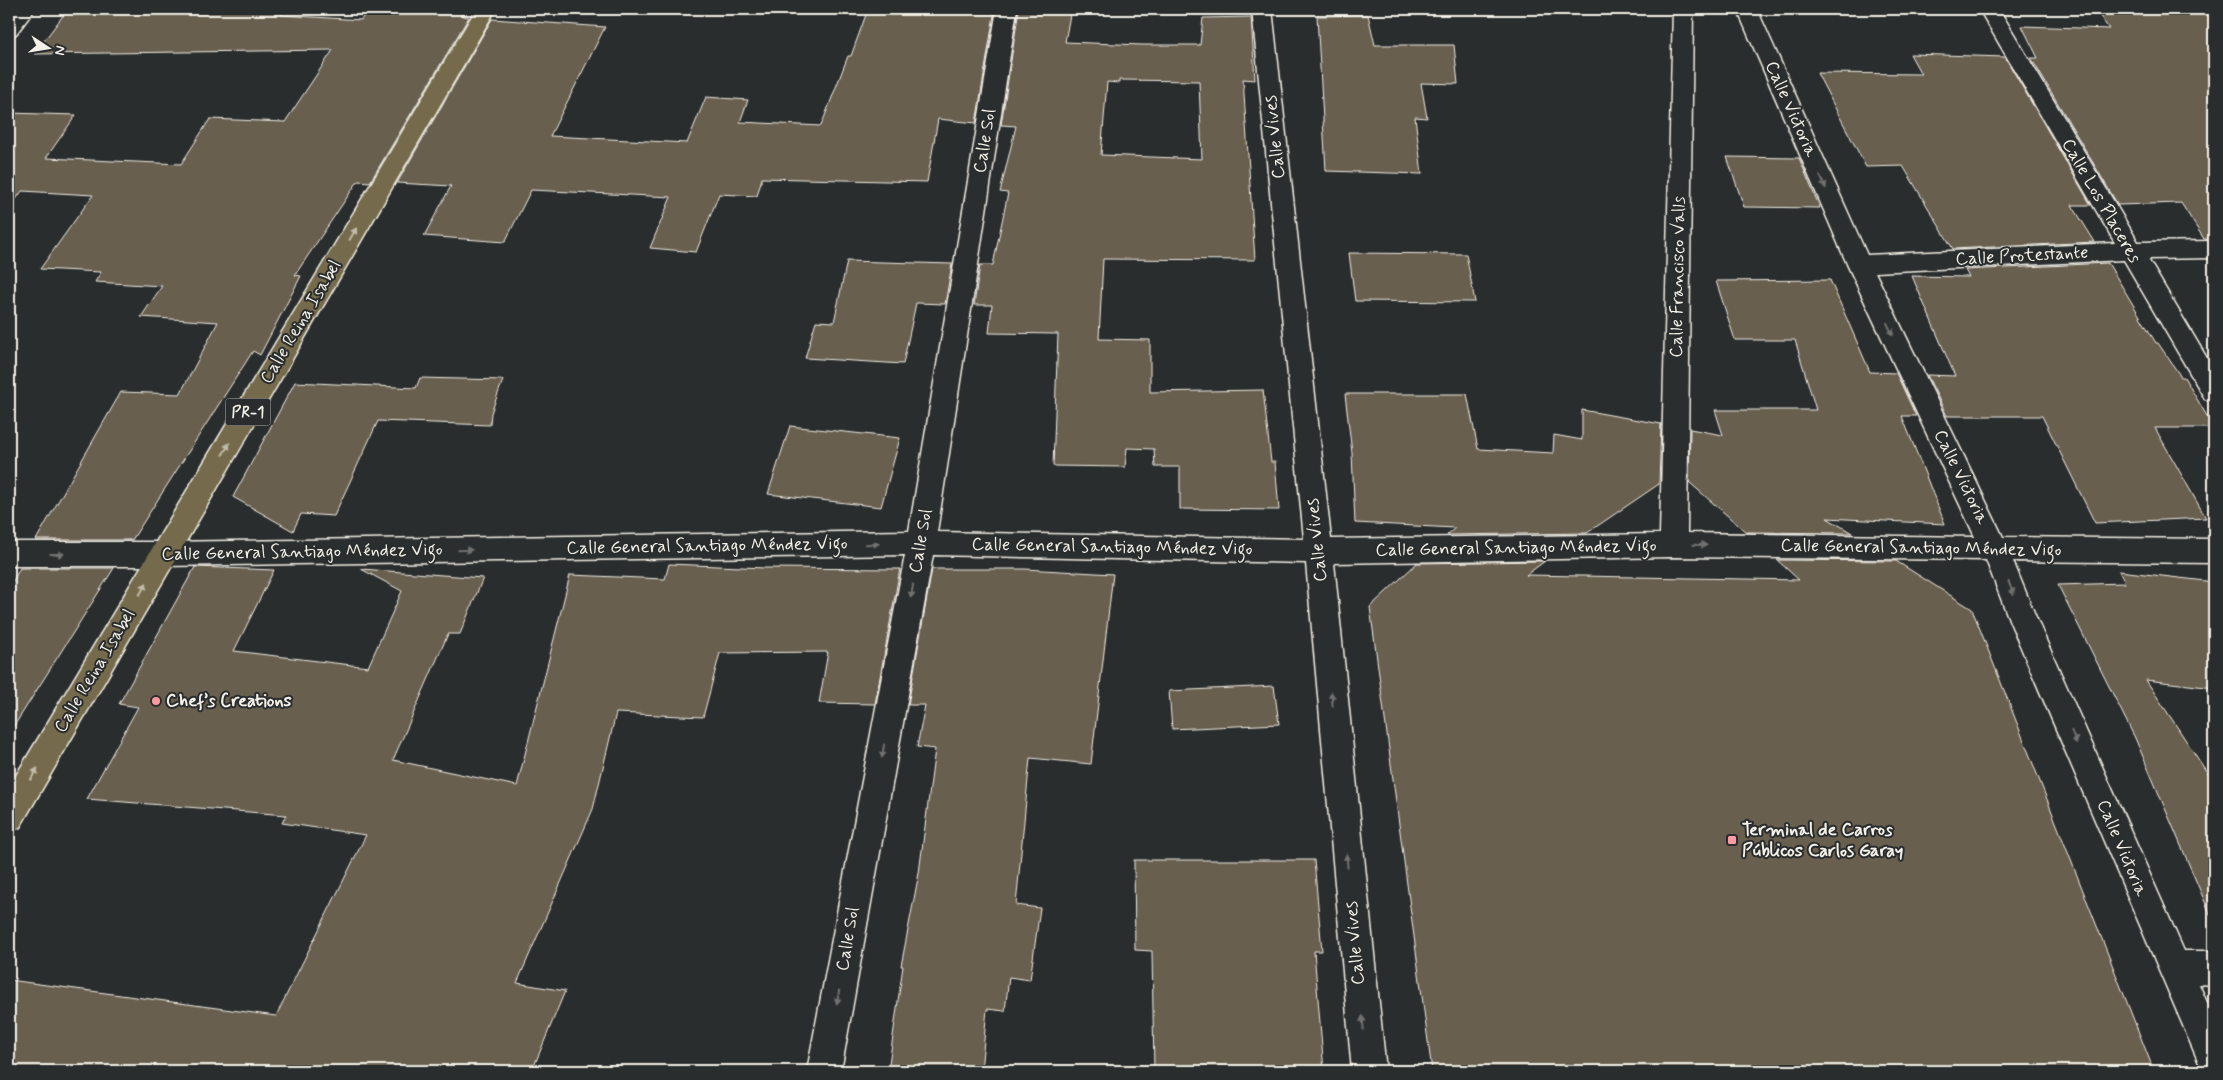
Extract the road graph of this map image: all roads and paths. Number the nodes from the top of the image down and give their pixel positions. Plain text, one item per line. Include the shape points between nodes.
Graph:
1 (25, 9) edge
2 (486, 9) edge
3 (1006, 9) edge
4 (1262, 9) edge
5 (1683, 9) edge
6 (1747, 9) edge
7 (1989, 9) edge
8 (9, 29) edge
9 (2214, 249) edge
10 (2130, 251) junction
11 (1859, 264) junction
12 (2214, 392) edge
13 (921, 543) junction
14 (1673, 545) junction
15 (1995, 549) junction
16 (1319, 551) junction
17 (2214, 552) edge
18 (9, 554) edge
19 (164, 554) junction
20 (9, 816) edge
21 (2174, 967) junction
22 (2214, 968) edge
23 (2214, 1058) edge
24 (824, 1071) edge
25 (1369, 1071) edge

1 - 8 street
19 -> 2 main road, Calle Reina Isabel / PR-1
3 - 13 street, Calle Sol
4 - 16 street, Calle Vives
5 - 14 street, Calle Francisco Valls
6 -> 11 street, Calle Victoria
7 - 10 street, Calle Los Placeres
9 - 10 street, Calle Protestante
10 - 11 street, Calle Protestante
10 - 12 street, Calle Los Placeres
11 -> 15 street, Calle Victoria
13 - 16 street, Calle General Santiago Méndez Vigo
19 -> 13 street, Calle General Santiago Méndez Vigo
13 -> 24 street, Calle Sol
14 -> 15 street, Calle General Santiago Méndez Vigo
14 - 16 street, Calle General Santiago Méndez Vigo
15 - 17 street, Calle General Santiago Méndez Vigo
15 -> 21 street, Calle Victoria
25 -> 16 street, Calle Vives
18 -> 19 street, Calle General Santiago Méndez Vigo
20 -> 19 main road, Calle Reina Isabel / PR-1
21 - 22 street
21 - 23 street, Calle Victoria

